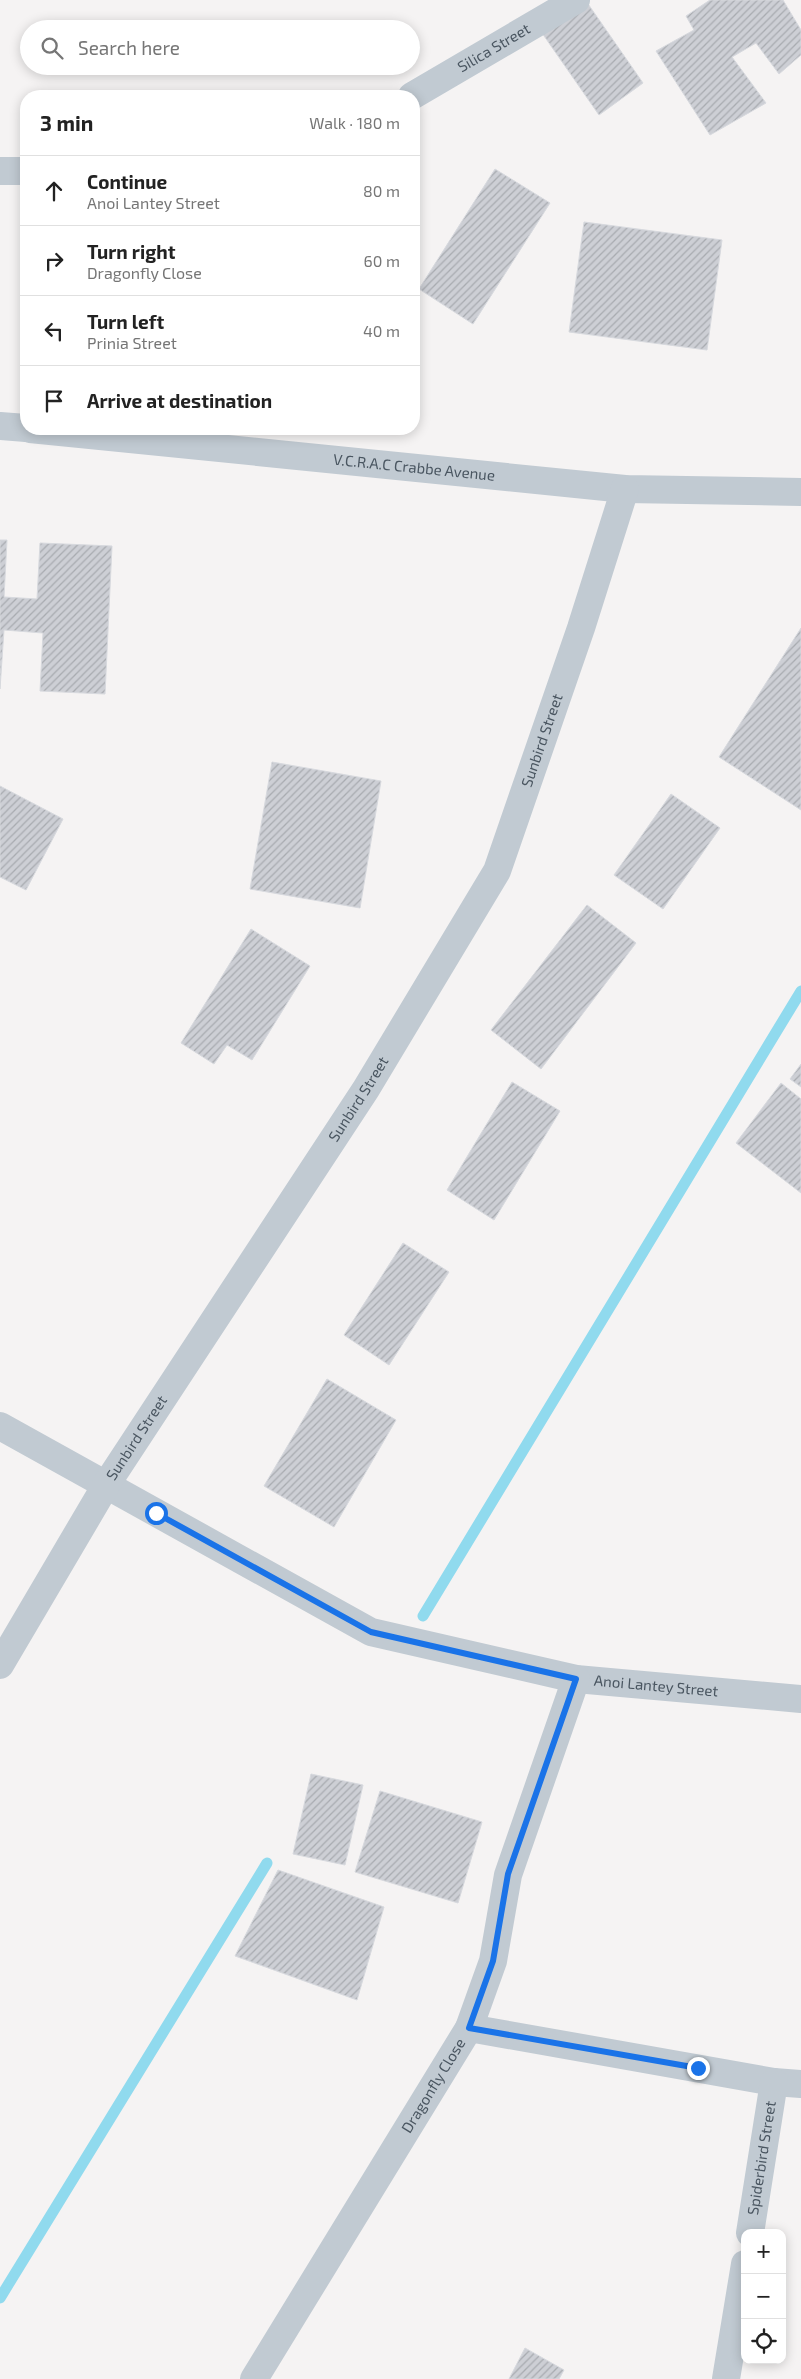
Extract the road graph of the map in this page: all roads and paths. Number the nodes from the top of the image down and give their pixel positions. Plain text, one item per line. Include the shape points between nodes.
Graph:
1 (576, 0) edge
2 (420, 91) edge
3 (0, 171) edge
4 (20, 171) edge
5 (0, 426) edge
6 (20, 428) edge
7 (88, 435) edge
8 (625, 489) junction
9 (801, 492) edge
10 (0, 1426) edge
11 (106, 1485) junction
12 (0, 1665) edge
13 (576, 1679) junction
14 (801, 1699) edge
15 (469, 2028) junction
16 (774, 2082) junction
17 (801, 2084) edge
18 (751, 2229) edge
19 (743, 2274) edge
20 (254, 2379) edge
21 (726, 2379) edge

1 - 2 street, Silica Street
3 - 4 street
5 - 6 street, V.C.R.A.C Crabbe Avenue
7 - 8 street, V.C.R.A.C Crabbe Avenue
8 - 9 street, V.C.R.A.C Crabbe Avenue
8 - 11 street, Sunbird Street via 497,871 366,1089
10 - 11 street, Anoi Lantey Street
11 - 12 street, Sunbird Street
11 - 13 street, Anoi Lantey Street via 371,1632
13 - 14 street, Anoi Lantey Street
13 - 15 street, Dragonfly Close via 508,1874 493,1961
15 - 16 street
15 - 20 street, Dragonfly Close
16 - 17 street
16 - 18 street, Spiderbird Street
19 - 21 street

